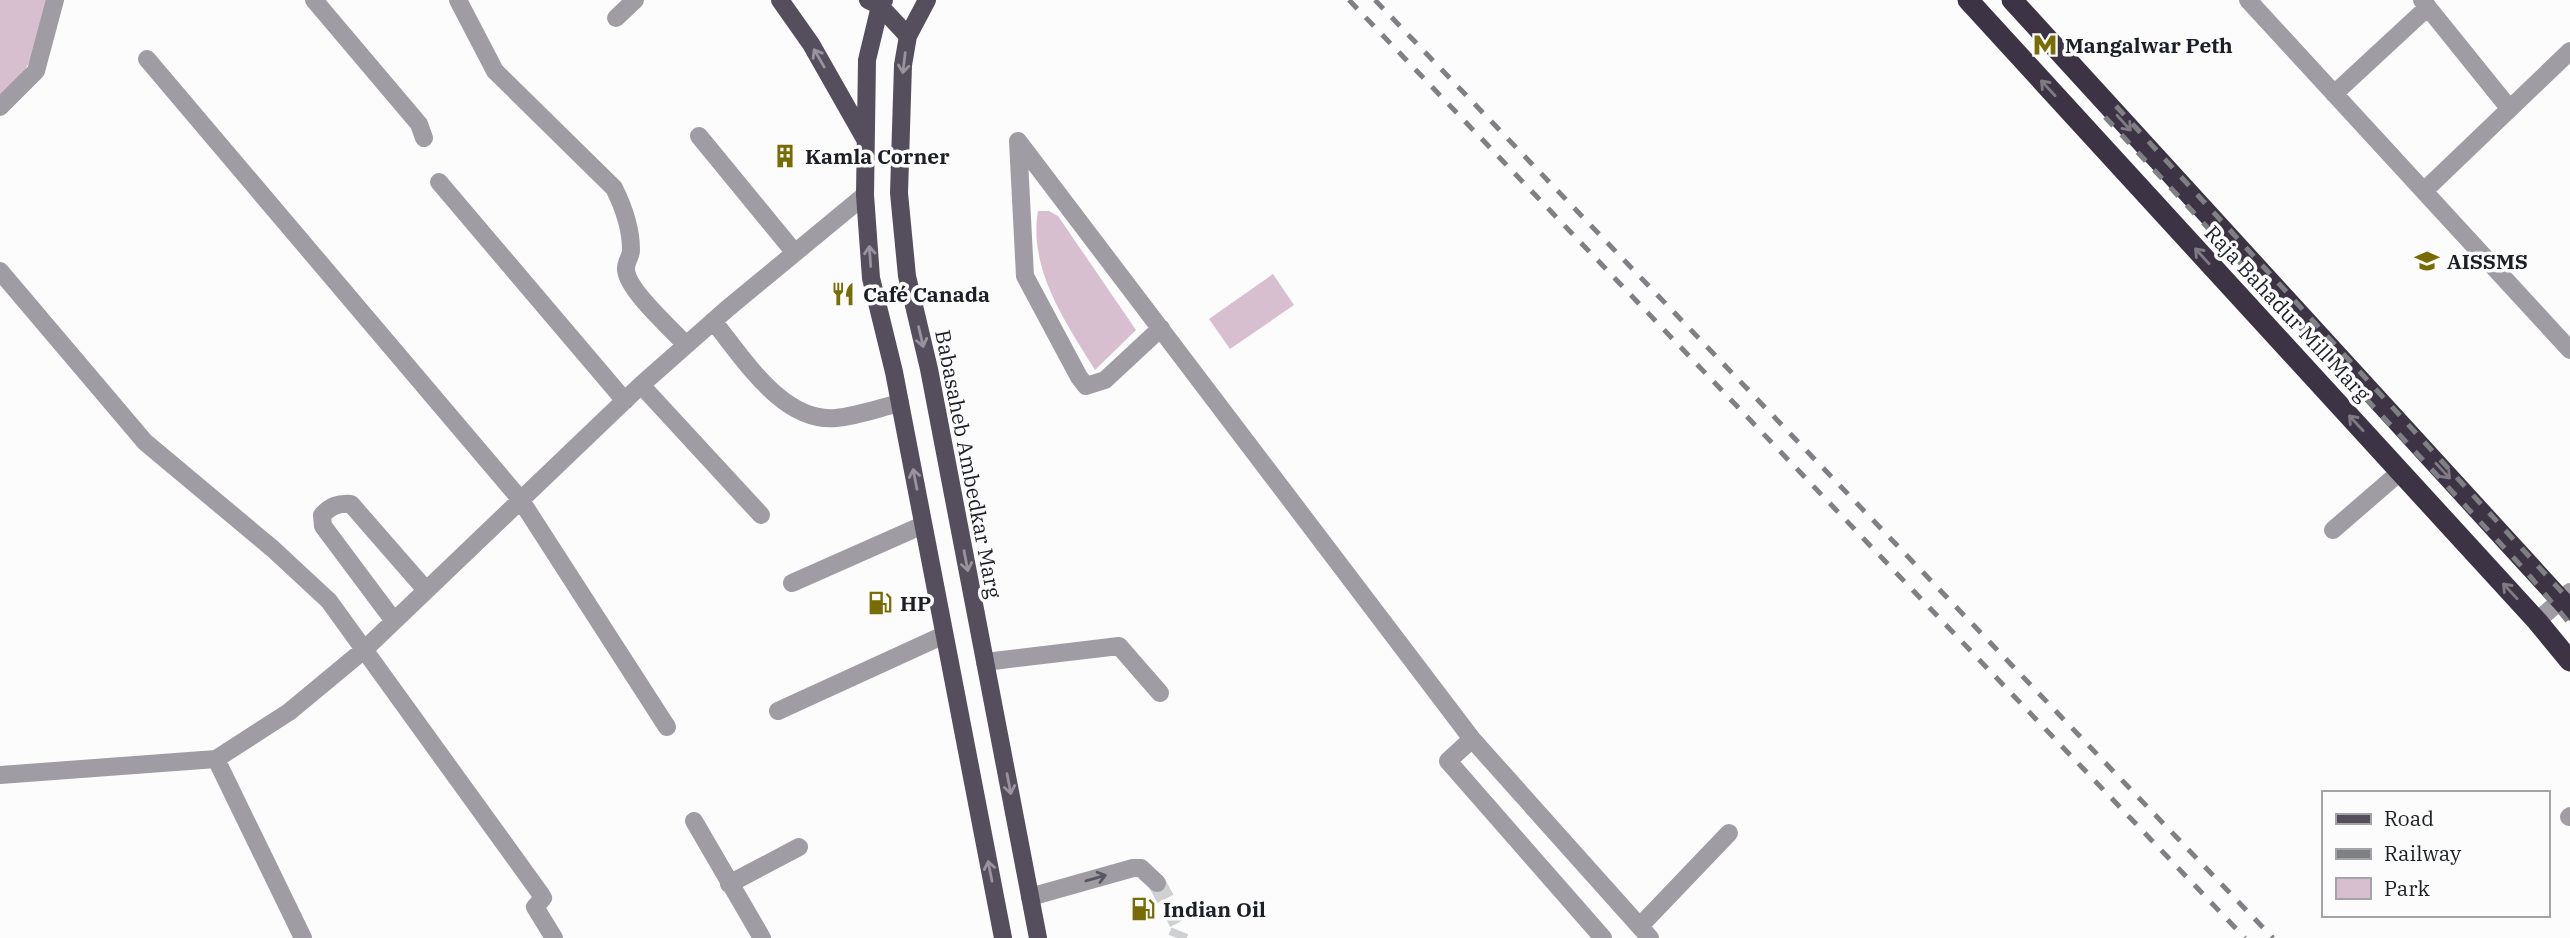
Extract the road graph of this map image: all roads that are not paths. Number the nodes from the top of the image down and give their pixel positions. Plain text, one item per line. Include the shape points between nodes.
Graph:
1 (55, 0) edge
2 (314, 0) edge
3 (458, 0) edge
4 (635, 0) edge
5 (780, 0) edge
6 (927, 0) edge
7 (1968, 0) edge
8 (2248, 0) edge
9 (2013, 1) edge
10 (877, 2) edge
11 (2425, 3) edge
12 (616, 18) dead end
13 (908, 36) junction
14 (2570, 51) edge
15 (147, 59) dead end
16 (2334, 94) junction
17 (0, 107) edge
18 (2510, 108) junction
19 (699, 136) dead end
20 (424, 138) dead end
21 (865, 139) junction
22 (2143, 144) junction
23 (2119, 165) junction
24 (439, 182) dead end
25 (2424, 191) junction
26 (865, 195) junction
27 (795, 253) junction
28 (0, 271) edge
29 (713, 321) junction
30 (1161, 328) junction
31 (686, 345) junction
32 (2570, 350) edge
33 (641, 385) junction
34 (625, 401) junction
35 (900, 403) junction
36 (2400, 472) junction
37 (520, 499) junction
38 (761, 515) dead end
39 (923, 525) junction
40 (2333, 530) dead end
41 (792, 583) dead end
42 (426, 590) junction
43 (2567, 600) edge
44 (394, 621) junction
45 (2537, 621) junction
46 (944, 635) junction
47 (365, 649) junction
48 (2570, 661) edge
49 (985, 662) junction
50 (1160, 693) dead end
51 (778, 711) dead end
52 (667, 727) dead end
53 (1472, 739) junction
54 (216, 759) junction
55 (1, 775) edge
56 (694, 821) dead end
57 (1729, 833) dead end
58 (799, 847) dead end
59 (1157, 883) tunnel mouth
60 (729, 884) junction
61 (1030, 897) junction
62 (1645, 932) edge
63 (303, 938) edge
64 (554, 938) edge
65 (762, 938) edge
66 (1003, 938) edge
67 (1038, 938) edge
68 (1603, 938) edge

1 - 17 street via 37,71
2 - 20 street via 419,124
3 - 31 street via 495,71 614,188 628,228 631,252 625,267 629,282
4 - 12 street
21 -> 5 main road
6 - 13 main road, Babasaheb Ambedkar Marg
23 -> 7 highway, Raja Bahadur Mill Marg
8 - 16 street
9 -> 22 highway, Raja Bahadur Mill Marg
10 - 13 main road
10 - 21 main road via 867,60
11 - 16 street
11 - 18 street
13 -> 49 main road, Babasaheb Ambedkar Marg via 902,65 899,193 907,276
14 - 18 street
15 - 37 street
16 - 25 street
18 - 25 street
19 - 27 street
21 - 26 main road
22 - 23 highway
22 -> 43 highway, Raja Bahadur Mill Marg
36 -> 23 highway, Raja Bahadur Mill Marg
24 - 34 street
25 - 32 street
26 - 27 street
35 -> 26 main road via 871,278
27 - 29 street
28 - 47 street via 145,442 320,592
29 - 31 street
29 - 35 street via 784,402 809,414 835,419
30 - 30 street via 1068,207 1018,141 1025,276 1079,377 1086,386 1105,380
30 - 53 street
31 - 33 street
33 - 34 street
33 - 38 street
34 - 37 street
39 -> 35 main road
36 - 40 street
45 -> 36 highway, Raja Bahadur Mill Marg
37 - 42 street
37 - 52 street
39 - 41 street
39 - 46 main road
42 - 44 street
42 - 44 street via 351,505 329,508 322,515 323,526
43 - 45 street
44 - 47 street
45 - 48 highway, Raja Bahadur Mill Marg
46 - 51 street
66 -> 46 main road
47 - 54 street via 289,712
47 - 64 street via 540,893 543,898 535,907
49 - 50 street via 1119,646
49 -> 61 main road, Babasaheb Ambedkar Marg
53 - 62 street
53 - 68 street via 1448,761
54 - 55 street
54 - 63 street
56 - 60 street
57 - 62 street
58 - 60 street
61 -> 59 street via 1133,868 1141,868
60 - 65 street
61 - 67 main road, Babasaheb Ambedkar Marg

